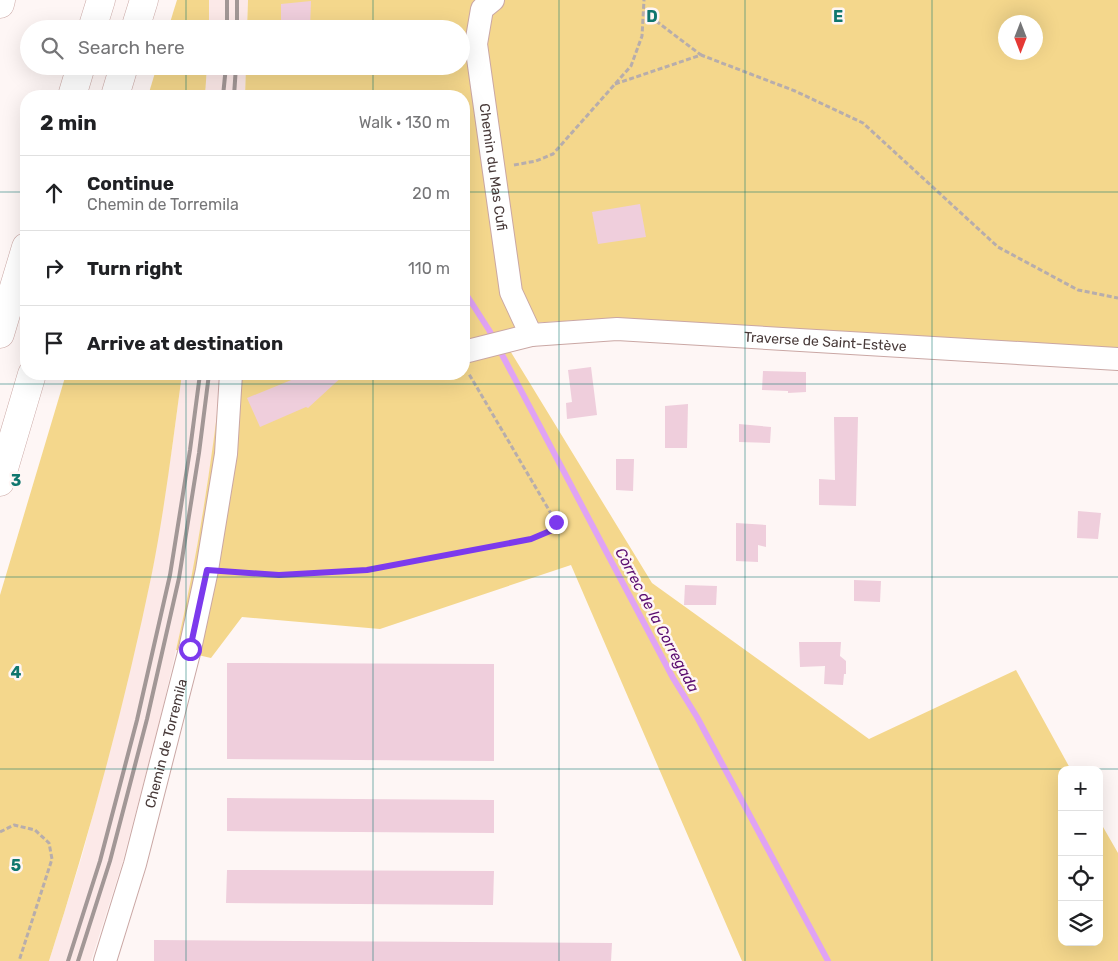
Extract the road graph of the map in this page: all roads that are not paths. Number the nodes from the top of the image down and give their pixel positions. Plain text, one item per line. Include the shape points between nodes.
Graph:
1 (1, 0) edge
2 (100, 0) edge
3 (144, 0) edge
4 (493, 0) edge
5 (0, 4) edge
6 (94, 20) edge
7 (138, 20) edge
8 (78, 75) edge
9 (121, 75) edge
10 (74, 90) edge
11 (117, 90) edge
12 (20, 267) edge
13 (0, 334) edge
14 (531, 335) junction
15 (1118, 359) edge
16 (470, 360) edge
17 (30, 380) edge
18 (231, 380) edge
19 (0, 482) edge
20 (105, 961) edge

1 - 5 highway
2 - 6 highway
3 - 7 highway
4 - 14 street, Chemin du Mas Cufi via 482,9 476,44 511,292
8 - 10 highway
9 - 11 highway
12 - 13 highway
14 - 15 street, Traverse de Saint-Estève via 617,329
14 - 16 street
17 - 19 highway
18 - 20 street, Chemin de Torremila via 226,454 190,649 136,864

